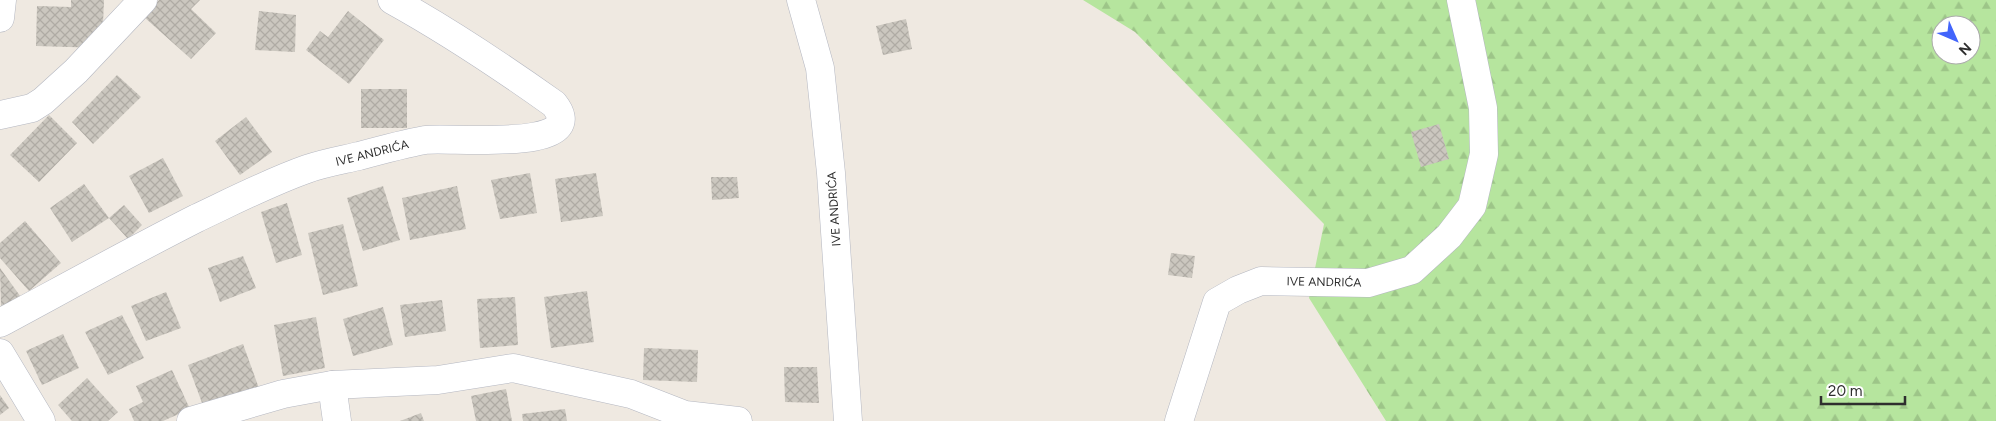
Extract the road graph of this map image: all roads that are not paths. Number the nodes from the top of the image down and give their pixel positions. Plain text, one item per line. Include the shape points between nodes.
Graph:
1 (2, 0) edge
2 (143, 0) edge
3 (392, 0) edge
4 (801, 0) edge
5 (1461, 0) edge
6 (0, 18) edge
7 (0, 115) edge
8 (0, 323) edge
9 (0, 353) edge
10 (332, 385) junction
11 (41, 421) edge
12 (191, 421) edge
13 (337, 421) edge
14 (738, 421) edge
15 (848, 421) edge
16 (1178, 421) edge

1 - 6 street
2 - 7 street via 76,72 43,101 32,108
3 - 8 street, IVE ANDRIĆA via 464,43 554,104 562,118 560,125 552,133 524,139 426,140 307,169 232,201 140,247
4 - 15 street, IVE ANDRIĆA via 820,68 832,173
5 - 16 street, IVE ANDRIĆA via 1483,108 1484,154 1472,206 1449,236 1412,270 1368,283 1261,281 1217,302
9 - 11 street
10 - 12 street via 283,394
10 - 13 street
10 - 14 street via 438,380 513,368 631,394 685,414

